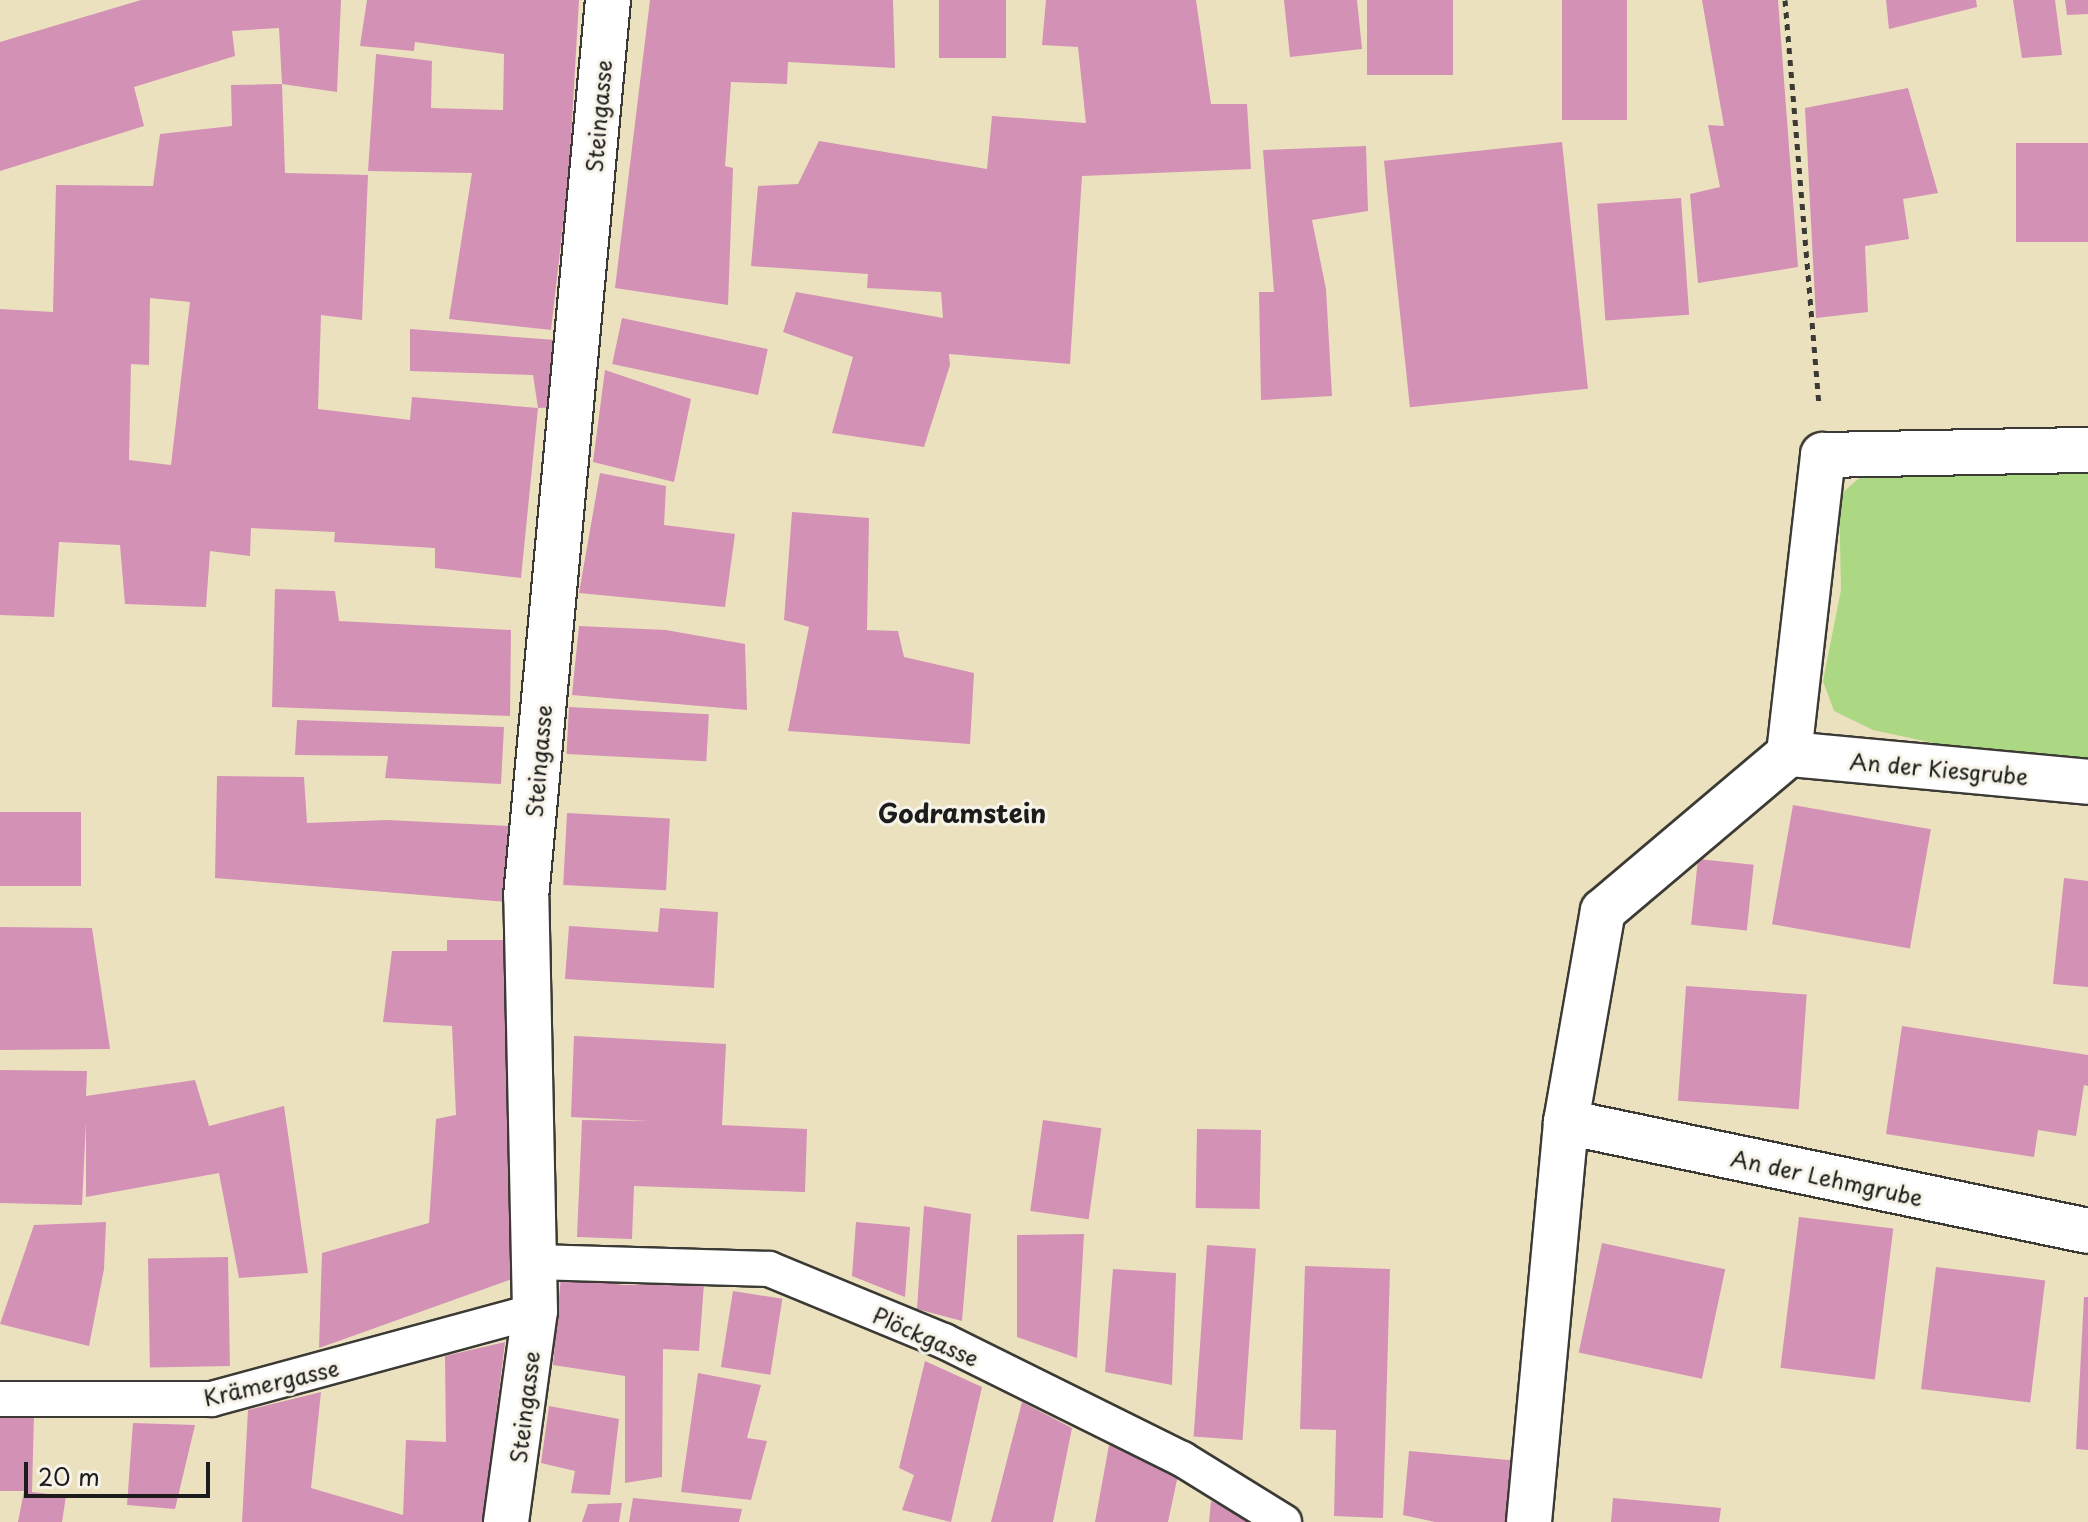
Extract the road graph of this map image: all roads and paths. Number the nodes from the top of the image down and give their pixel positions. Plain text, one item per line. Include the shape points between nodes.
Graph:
1 (608, 0) edge
2 (1785, 0) edge
3 (2088, 450) edge
4 (1823, 455) junction
5 (1789, 754) junction
6 (2088, 782) edge
7 (1566, 1122) junction
8 (2088, 1231) edge
9 (536, 1262) junction
10 (535, 1311) junction
11 (0, 1399) edge
12 (506, 1522) edge
13 (1284, 1522) edge
14 (1529, 1522) edge

1 - 9 street, Steingasse via 526,897
2 - 4 path
3 - 4 street
4 - 5 street
5 - 6 street, An der Kiesgrube
5 - 7 street via 1603,911
7 - 8 street, An der Lehmgrube
7 - 14 street
9 - 10 street, Steingasse
9 - 13 lane, Plöckgasse via 769,1269 958,1348 1182,1459
10 - 11 lane, Krämergasse via 212,1399
10 - 12 street, Steingasse

